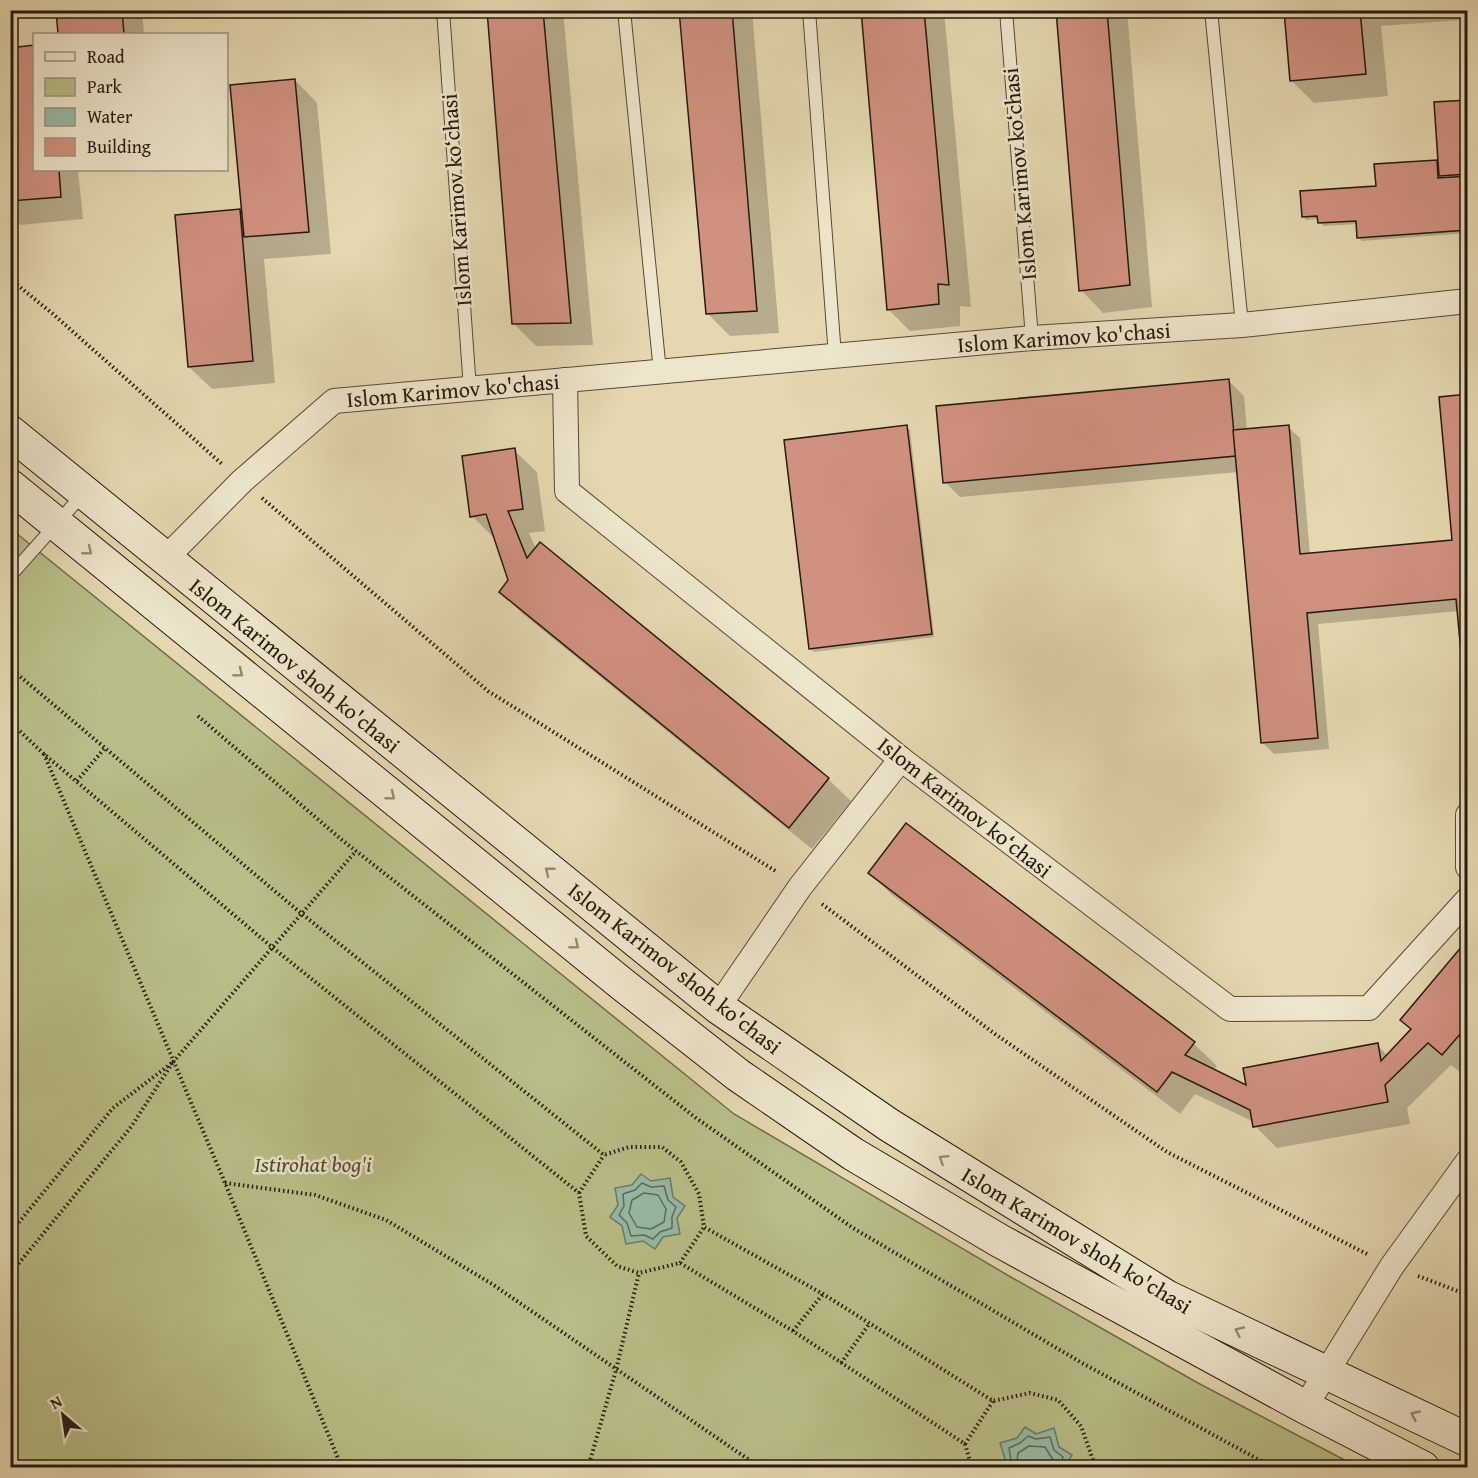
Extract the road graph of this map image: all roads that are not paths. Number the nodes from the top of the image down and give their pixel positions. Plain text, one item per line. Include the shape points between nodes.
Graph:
1 (443, 10) edge
2 (624, 10) edge
3 (809, 10) edge
4 (1006, 10) edge
5 (1211, 10) edge
6 (1467, 301) edge
7 (1242, 325) junction
8 (1032, 338) junction
9 (835, 356) junction
10 (660, 372) junction
11 (565, 380) junction
12 (470, 389) junction
13 (10, 432) edge
14 (10, 486) edge
15 (85, 492) junction
16 (56, 524) junction
17 (165, 559) junction
18 (10, 576) edge
19 (901, 759) junction
20 (1467, 815) edge
21 (1467, 867) edge
22 (1467, 899) edge
23 (718, 1007) junction
24 (1467, 1161) edge
25 (1326, 1372) junction
26 (1305, 1407) junction
27 (1467, 1440) edge
28 (1423, 1467) edge

1 - 12 lane, Islom Karimov ko‘chasi
2 - 10 lane
3 - 9 lane
4 - 8 lane, Islom Karimov ko‘chasi
5 - 7 lane
6 - 7 street, Islom Karimov ko'chasi
7 - 8 street, Islom Karimov ko'chasi
8 - 9 street, Islom Karimov ko'chasi
9 - 10 street, Islom Karimov ko'chasi
10 - 11 street, Islom Karimov ko'chasi
11 - 12 street, Islom Karimov ko'chasi
11 - 19 street, Islom Karimov ko‘chasi via 567,490
12 - 17 street, Islom Karimov ko'chasi via 334,401 242,481
13 - 15 main road, Islom Karimov shoh ko'chasi
14 - 16 main road, Islom Karimov shoh ko'chasi
15 - 16 lane
15 - 17 main road, Islom Karimov shoh ko'chasi
16 - 18 lane
16 -> 26 main road, Islom Karimov shoh ko'chasi via 738,1075 853,1154 990,1235
23 -> 17 main road, Islom Karimov shoh ko'chasi
19 - 22 street, Islom Karimov ko‘chasi via 1230,1009 1369,1008
19 - 23 street via 800,886
20 - 21 street
25 -> 23 main road, Islom Karimov shoh ko'chasi via 1167,1297 888,1125
24 - 25 street via 1392,1266
25 - 26 street
27 -> 25 main road, Islom Karimov shoh ko'chasi
26 - 28 main road, Islom Karimov shoh ko'chasi

